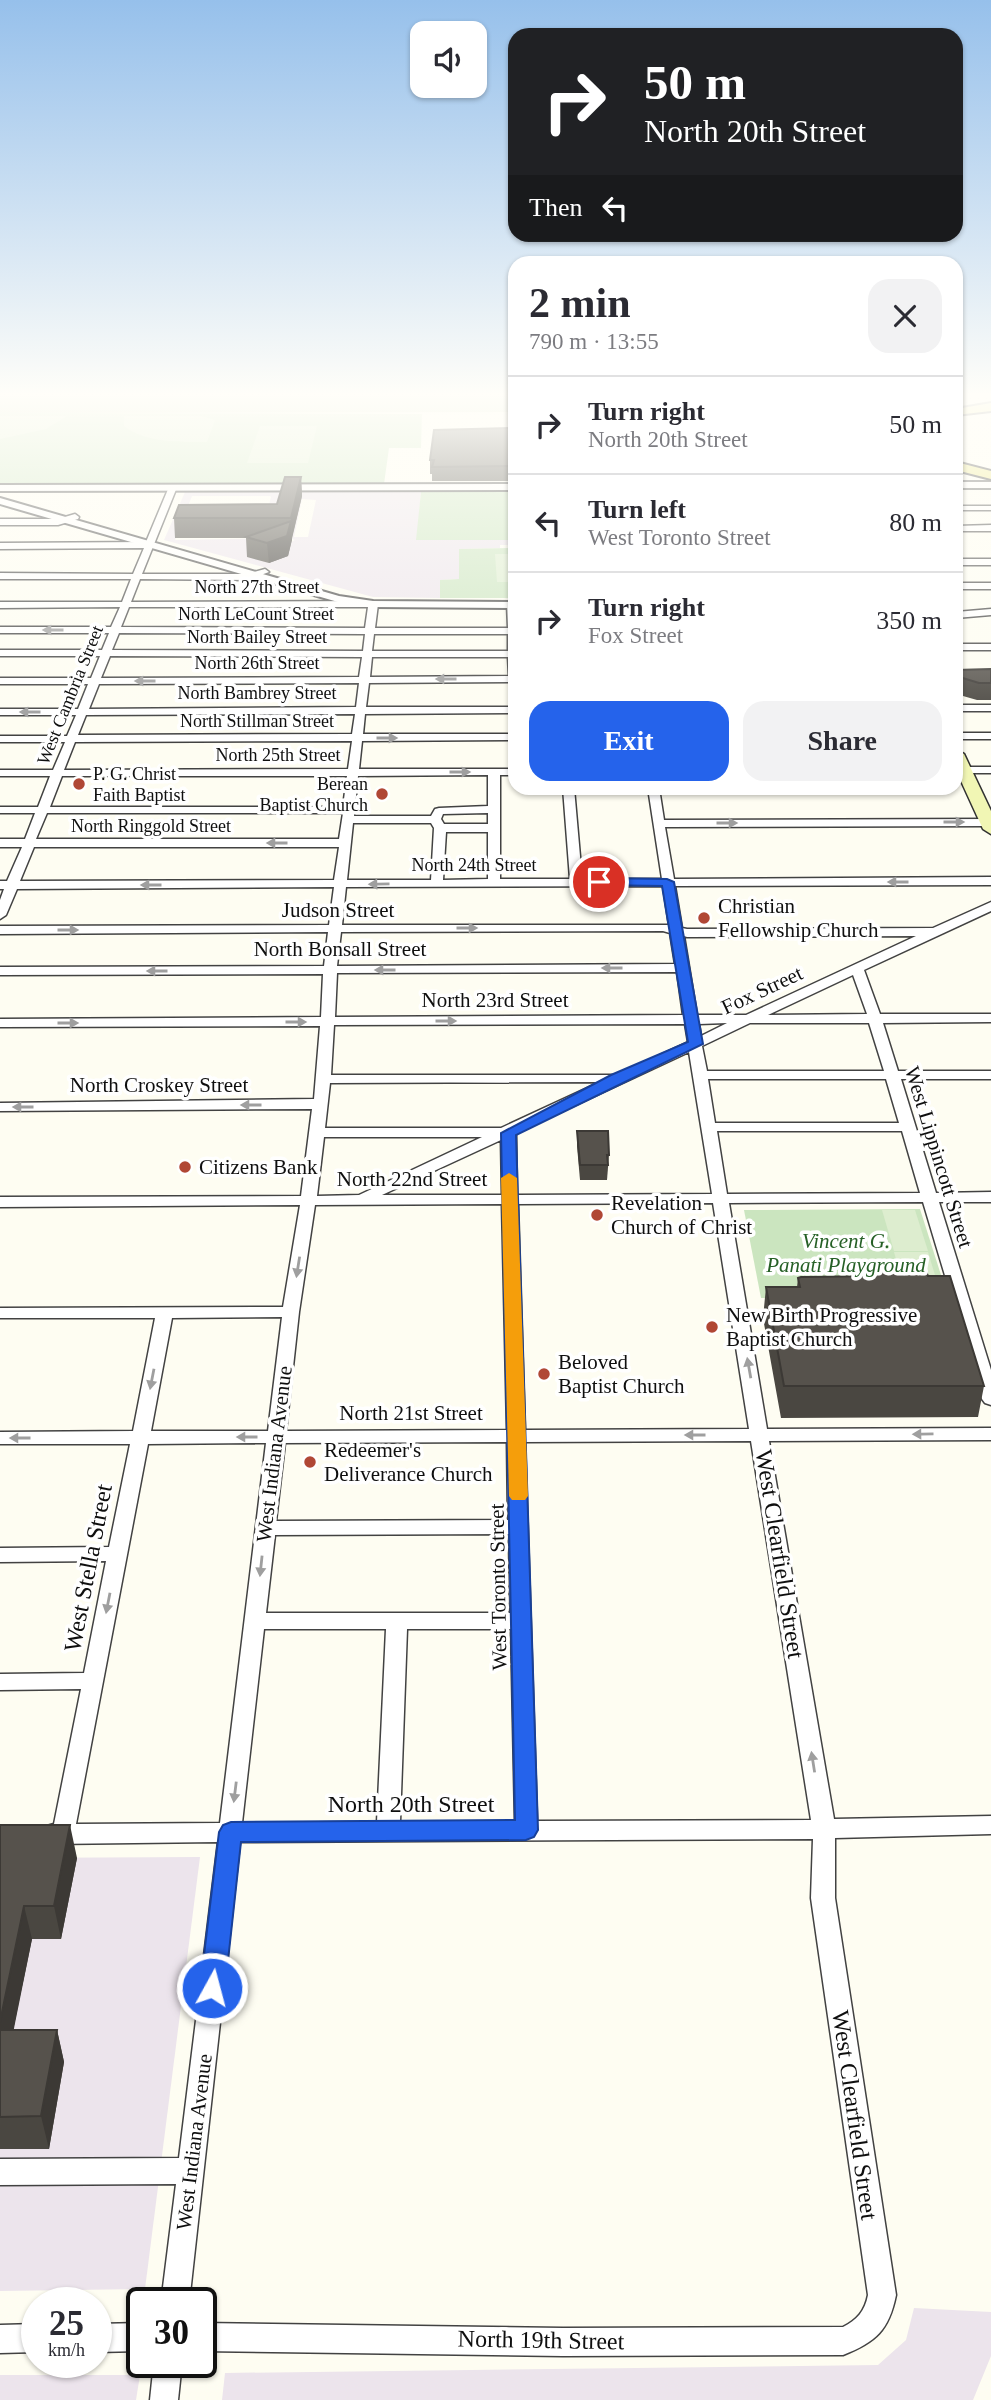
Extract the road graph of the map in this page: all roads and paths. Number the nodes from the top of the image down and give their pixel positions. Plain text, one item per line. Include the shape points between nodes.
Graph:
1 (20, 506) edge
2 (31, 506) edge
3 (166, 506) edge
4 (963, 508) edge
5 (991, 508) edge
6 (71, 519) junction
7 (0, 522) edge
8 (963, 528) edge
9 (991, 528) edge
10 (151, 542) junction
11 (0, 546) edge
12 (963, 562) edge
13 (991, 562) edge
14 (260, 574) junction
15 (0, 576) edge
16 (137, 576) junction
17 (963, 586) edge
18 (991, 586) edge
19 (126, 604) junction
20 (373, 604) junction
21 (0, 605) edge
22 (508, 605) edge
23 (991, 612) edge
24 (963, 614) edge
25 (963, 616) edge
26 (991, 619) edge
27 (116, 629) junction
28 (0, 630) edge
29 (370, 630) junction
30 (508, 631) edge
31 (963, 647) edge
32 (991, 647) edge
33 (0, 653) edge
34 (106, 653) junction
35 (367, 653) junction
36 (508, 654) edge
37 (508, 679) edge
38 (364, 680) junction
39 (0, 681) edge
40 (95, 681) junction
41 (963, 708) edge
42 (991, 708) edge
43 (360, 710) junction
44 (508, 710) edge
45 (82, 711) junction
46 (0, 712) edge
47 (963, 736) edge
48 (991, 736) edge
49 (508, 737) edge
50 (357, 738) junction
51 (0, 739) edge
52 (71, 739) junction
53 (963, 770) edge
54 (991, 770) edge
55 (58, 772) junction
56 (353, 772) junction
57 (494, 772) junction
58 (508, 772) edge
59 (0, 773) edge
60 (963, 777) edge
61 (569, 795) edge
62 (654, 795) edge
63 (43, 809) junction
64 (492, 809) junction
65 (0, 810) edge
66 (348, 815) junction
67 (438, 824) junction
68 (658, 824) junction
69 (989, 826) edge
70 (492, 828) junction
71 (0, 843) edge
72 (345, 843) junction
73 (29, 844) junction
74 (991, 881) edge
75 (576, 882) junction
76 (667, 882) junction
77 (436, 883) junction
78 (494, 883) junction
79 (340, 884) junction
80 (6, 885) edge
81 (991, 906) edge
82 (0, 915) edge
83 (335, 929) junction
84 (0, 930) edge
85 (675, 930) junction
86 (934, 932) junction
87 (680, 968) junction
88 (857, 968) junction
89 (330, 970) junction
90 (0, 971) edge
91 (991, 1018) edge
92 (749, 1019) junction
93 (875, 1019) junction
94 (691, 1021) junction
95 (329, 1022) junction
96 (0, 1023) edge
97 (696, 1044) junction
98 (702, 1075) junction
99 (991, 1075) edge
100 (892, 1076) junction
101 (322, 1079) junction
102 (617, 1079) junction
103 (319, 1105) junction
104 (0, 1107) edge
105 (710, 1127) junction
106 (907, 1127) junction
107 (316, 1132) junction
108 (509, 1133) junction
109 (929, 1197) junction
110 (991, 1197) edge
111 (309, 1199) junction
112 (361, 1200) junction
113 (510, 1200) junction
114 (720, 1200) junction
115 (0, 1202) edge
116 (165, 1312) junction
117 (291, 1312) junction
118 (0, 1313) edge
119 (991, 1399) edge
120 (991, 1434) edge
121 (518, 1435) junction
122 (276, 1436) junction
123 (761, 1436) junction
124 (141, 1437) junction
125 (0, 1438) edge
126 (519, 1527) junction
127 (266, 1528) junction
128 (0, 1555) edge
129 (118, 1555) junction
130 (255, 1621) junction
131 (397, 1621) junction
132 (521, 1621) junction
133 (93, 1681) junction
134 (0, 1682) edge
135 (991, 1825) edge
136 (824, 1829) junction
137 (526, 1830) junction
138 (388, 1831) junction
139 (231, 1832) junction
140 (25, 1834) edge
141 (63, 1834) junction
142 (191, 2171) junction
143 (0, 2172) edge
144 (177, 2287) edge
145 (874, 2321) joint
146 (217, 2337) edge
147 (21, 2338) edge
148 (0, 2339) edge
149 (166, 2378) edge
150 (164, 2400) edge

1 - 6 street
2 - 6 street
3 - 10 street, West Cambria Street
4 - 5 street
6 - 7 street
6 - 10 street
8 - 9 street
10 - 11 street
10 - 14 street
10 - 16 street, West Cambria Street
12 - 13 street
14 - 16 street
14 - 20 street
15 - 16 street
16 - 19 street, West Cambria Street
17 - 18 street
19 - 20 street, North 27th Street
19 - 21 street, North 27th Street
19 - 27 street, West Cambria Street
20 - 22 street, North 27th Street
20 - 29 street, West Indiana Avenue
23 - 24 street
25 - 26 street
27 -> 28 street, North LeCount Street
27 - 29 street, North LeCount Street
27 - 34 street, West Cambria Street
29 - 30 street, North LeCount Street
29 - 35 street, West Indiana Avenue
31 - 32 street
33 - 34 street, North Bailey Street
34 - 35 street, North Bailey Street
34 - 40 street, West Cambria Street
35 - 36 street, North Bailey Street
35 - 38 street, West Indiana Avenue
37 -> 38 street, North 26th Street
38 -> 40 street, North 26th Street
38 - 43 street, West Indiana Avenue
39 - 40 street, North 26th Street
40 - 45 street, West Cambria Street
41 - 42 street
43 - 44 street, North Bambrey Street
43 - 45 street, North Bambrey Street
43 - 50 street, West Indiana Avenue
45 -> 46 street, North Bambrey Street
45 - 52 street, West Cambria Street
47 - 48 street
50 -> 49 street, North Stillman Street
50 - 52 street, North Stillman Street
50 - 56 street, West Indiana Avenue
51 - 52 street, North Stillman Street
52 - 55 street, West Cambria Street
53 - 54 street
55 - 56 street, North 25th Street
55 - 59 street, North 25th Street
55 - 63 street, West Cambria Street
56 -> 57 street, North 25th Street
56 - 66 street, West Indiana Avenue
57 - 58 street, North 25th Street
57 - 64 street
60 - 69 main road
61 - 75 street
62 - 68 street, West Clearfield Street
63 - 65 street
63 - 66 street
63 - 73 street, West Cambria Street
64 - 67 street via 439,811
64 - 70 street
66 - 67 street
66 - 72 street, West Indiana Avenue
67 - 70 street
67 - 77 street
68 -> 69 street
68 - 76 street, West Clearfield Street
70 - 78 street
71 - 73 street, North Ringgold Street
72 -> 73 street, North Ringgold Street
72 - 79 street, West Indiana Avenue
73 - 80 street, West Cambria Street
74 -> 76 street, North 24th Street
75 - 76 street, North 24th Street
75 - 78 street, North 24th Street
76 - 85 street, West Clearfield Street
77 - 78 street, North 24th Street
77 -> 79 street, North 24th Street
79 -> 80 street, North 24th Street
79 - 83 street, West Indiana Avenue
80 - 82 street, West Cambria Street
81 - 86 street, Fox Street
84 -> 83 street, Judson Street
83 -> 85 street, Judson Street
83 - 89 street, West Indiana Avenue
85 - 86 street, Judson Street
85 - 87 street, West Clearfield Street
86 - 88 street, Fox Street
87 -> 89 street, North Bonsall Street
87 - 94 street, West Clearfield Street
88 - 92 street, Fox Street
88 - 93 street, West Lippincott Street
89 -> 90 street, North Bonsall Street
89 - 95 street, West Indiana Avenue
91 - 93 street, North 23rd Street
92 - 93 street, North 23rd Street
92 - 94 street, North 23rd Street
92 - 97 street, Fox Street
93 - 100 street, West Lippincott Street
95 -> 94 street, North 23rd Street
94 - 97 street, West Clearfield Street
96 -> 95 street, North 23rd Street
95 - 101 street, West Indiana Avenue
97 - 98 street, West Clearfield Street
97 - 102 street, Fox Street
98 - 100 street
98 - 105 street, West Clearfield Street
99 - 100 street
100 - 106 street, West Lippincott Street
101 - 102 street
101 - 103 street, West Indiana Avenue
102 - 108 street, Fox Street
103 -> 104 street, North Croskey Street
103 - 107 street, West Indiana Avenue
105 - 106 street
105 - 114 street, West Clearfield Street
106 - 109 street, West Lippincott Street
107 - 108 street
107 - 111 street, West Indiana Avenue
108 - 112 street, Fox Street
108 - 113 street, West Toronto Street
109 - 110 street, North 22nd Street
109 - 114 street, North 22nd Street
109 - 119 street, West Lippincott Street
111 - 112 street, North 22nd Street
111 - 115 street, North 22nd Street
111 -> 117 street, West Indiana Avenue
112 - 113 street, North 22nd Street
113 - 114 street, North 22nd Street
113 - 121 street, West Toronto Street
123 -> 114 street, West Clearfield Street
116 - 117 street
116 - 118 street
116 -> 124 street, West Stella Street
117 - 122 street, West Indiana Avenue
120 -> 123 street, North 21st Street
121 - 122 street, North 21st Street
123 -> 121 street, North 21st Street
121 - 126 street, West Toronto Street
122 -> 124 street, North 21st Street
122 - 127 street, West Indiana Avenue
136 -> 123 street, West Clearfield Street
124 -> 125 street, North 21st Street
124 - 129 street, West Stella Street
126 - 127 street
126 - 132 street, West Toronto Street
127 -> 130 street, West Indiana Avenue
128 - 129 street
129 -> 133 street, West Stella Street
130 - 131 street
130 -> 139 street, West Indiana Avenue
131 - 132 street
131 - 138 street
132 - 137 street, West Toronto Street
133 - 134 street
133 - 141 street, West Stella Street
135 - 136 street, North 20th Street
136 - 137 street, North 20th Street
136 - 145 street, West Clearfield Street via 823,1898 882,2295
137 - 138 street, North 20th Street
138 - 139 street, North 20th Street
139 - 141 street, North 20th Street
139 - 142 street, West Indiana Avenue
140 - 141 street, North 20th Street
142 - 143 street
142 - 144 street, West Indiana Avenue
145 - 146 street, North 19th Street via 859,2335 843,2340
147 - 148 street
149 - 150 street

